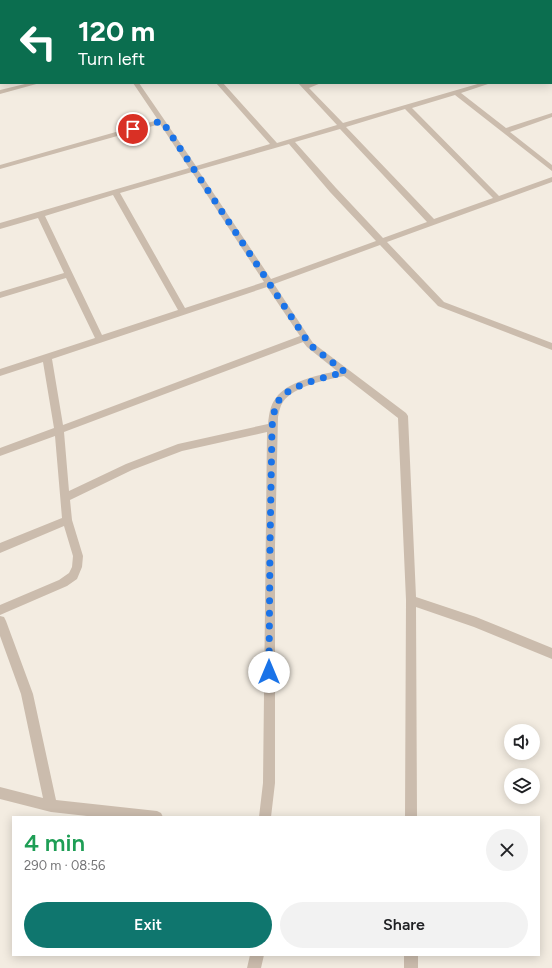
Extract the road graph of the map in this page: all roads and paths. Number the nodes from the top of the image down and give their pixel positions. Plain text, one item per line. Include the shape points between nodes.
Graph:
1 (33, 84) edge
2 (137, 84) edge
3 (220, 84) edge
4 (484, 84) edge
5 (303, 85) edge
6 (0, 92) edge
7 (456, 92) junction
8 (406, 107) junction
9 (552, 115) edge
10 (162, 121) junction
11 (341, 126) junction
12 (505, 131) junction
13 (290, 140) junction
14 (274, 144) junction
15 (0, 166) edge
16 (194, 169) junction
17 (552, 169) edge
18 (552, 179) edge
19 (115, 192) junction
20 (498, 199) junction
21 (40, 214) junction
22 (433, 223) junction
23 (0, 226) edge
24 (382, 241) junction
25 (69, 274) junction
26 (269, 283) junction
27 (0, 295) edge
28 (184, 312) junction
29 (305, 338) junction
30 (100, 340) junction
31 (552, 347) edge
32 (47, 358) junction
33 (345, 372) junction
34 (0, 373) edge
35 (272, 427) junction
36 (59, 430) junction
37 (0, 452) edge
38 (65, 498) junction
39 (67, 520) junction
40 (0, 548) edge
41 (411, 600) junction
42 (0, 610) edge
43 (0, 621) edge
44 (552, 654) edge
45 (0, 793) edge
46 (51, 806) junction
47 (147, 816) edge
48 (265, 816) edge
49 (411, 816) edge
50 (257, 956) edge
51 (411, 956) edge
52 (254, 968) edge
53 (411, 968) edge

1 - 6 street
2 - 10 street
3 - 14 street
4 - 7 street
5 - 11 street
7 - 8 street
7 - 12 street
8 - 11 street
8 - 20 street
9 - 12 street
10 - 15 street
10 - 16 street
11 - 13 street
11 - 22 street
12 - 17 street
13 - 14 street
13 - 24 street via 332,190
14 - 16 street
16 - 19 street
16 - 26 street
18 - 20 street
19 - 21 street
19 - 28 street
20 - 22 street
21 - 23 street
21 - 25 street
22 - 24 street
24 - 26 street
24 - 31 street via 440,304
25 - 27 street
25 - 30 street
26 - 28 street
26 - 29 street
28 - 30 street
29 - 33 street via 310,345
29 - 36 street
30 - 32 street
32 - 34 street
32 - 36 street
33 - 35 street via 290,390 279,399
33 - 41 street via 403,416
35 - 38 street via 181,447 128,467
35 - 48 street via 269,783
36 - 37 street
36 - 38 street
38 - 39 street
39 - 40 street
39 - 42 street via 78,556 73,576 63,583
41 - 44 street via 476,622
41 - 49 street
43 - 46 street via 27,694
45 - 46 street
46 - 47 street
50 - 52 street
51 - 53 street

